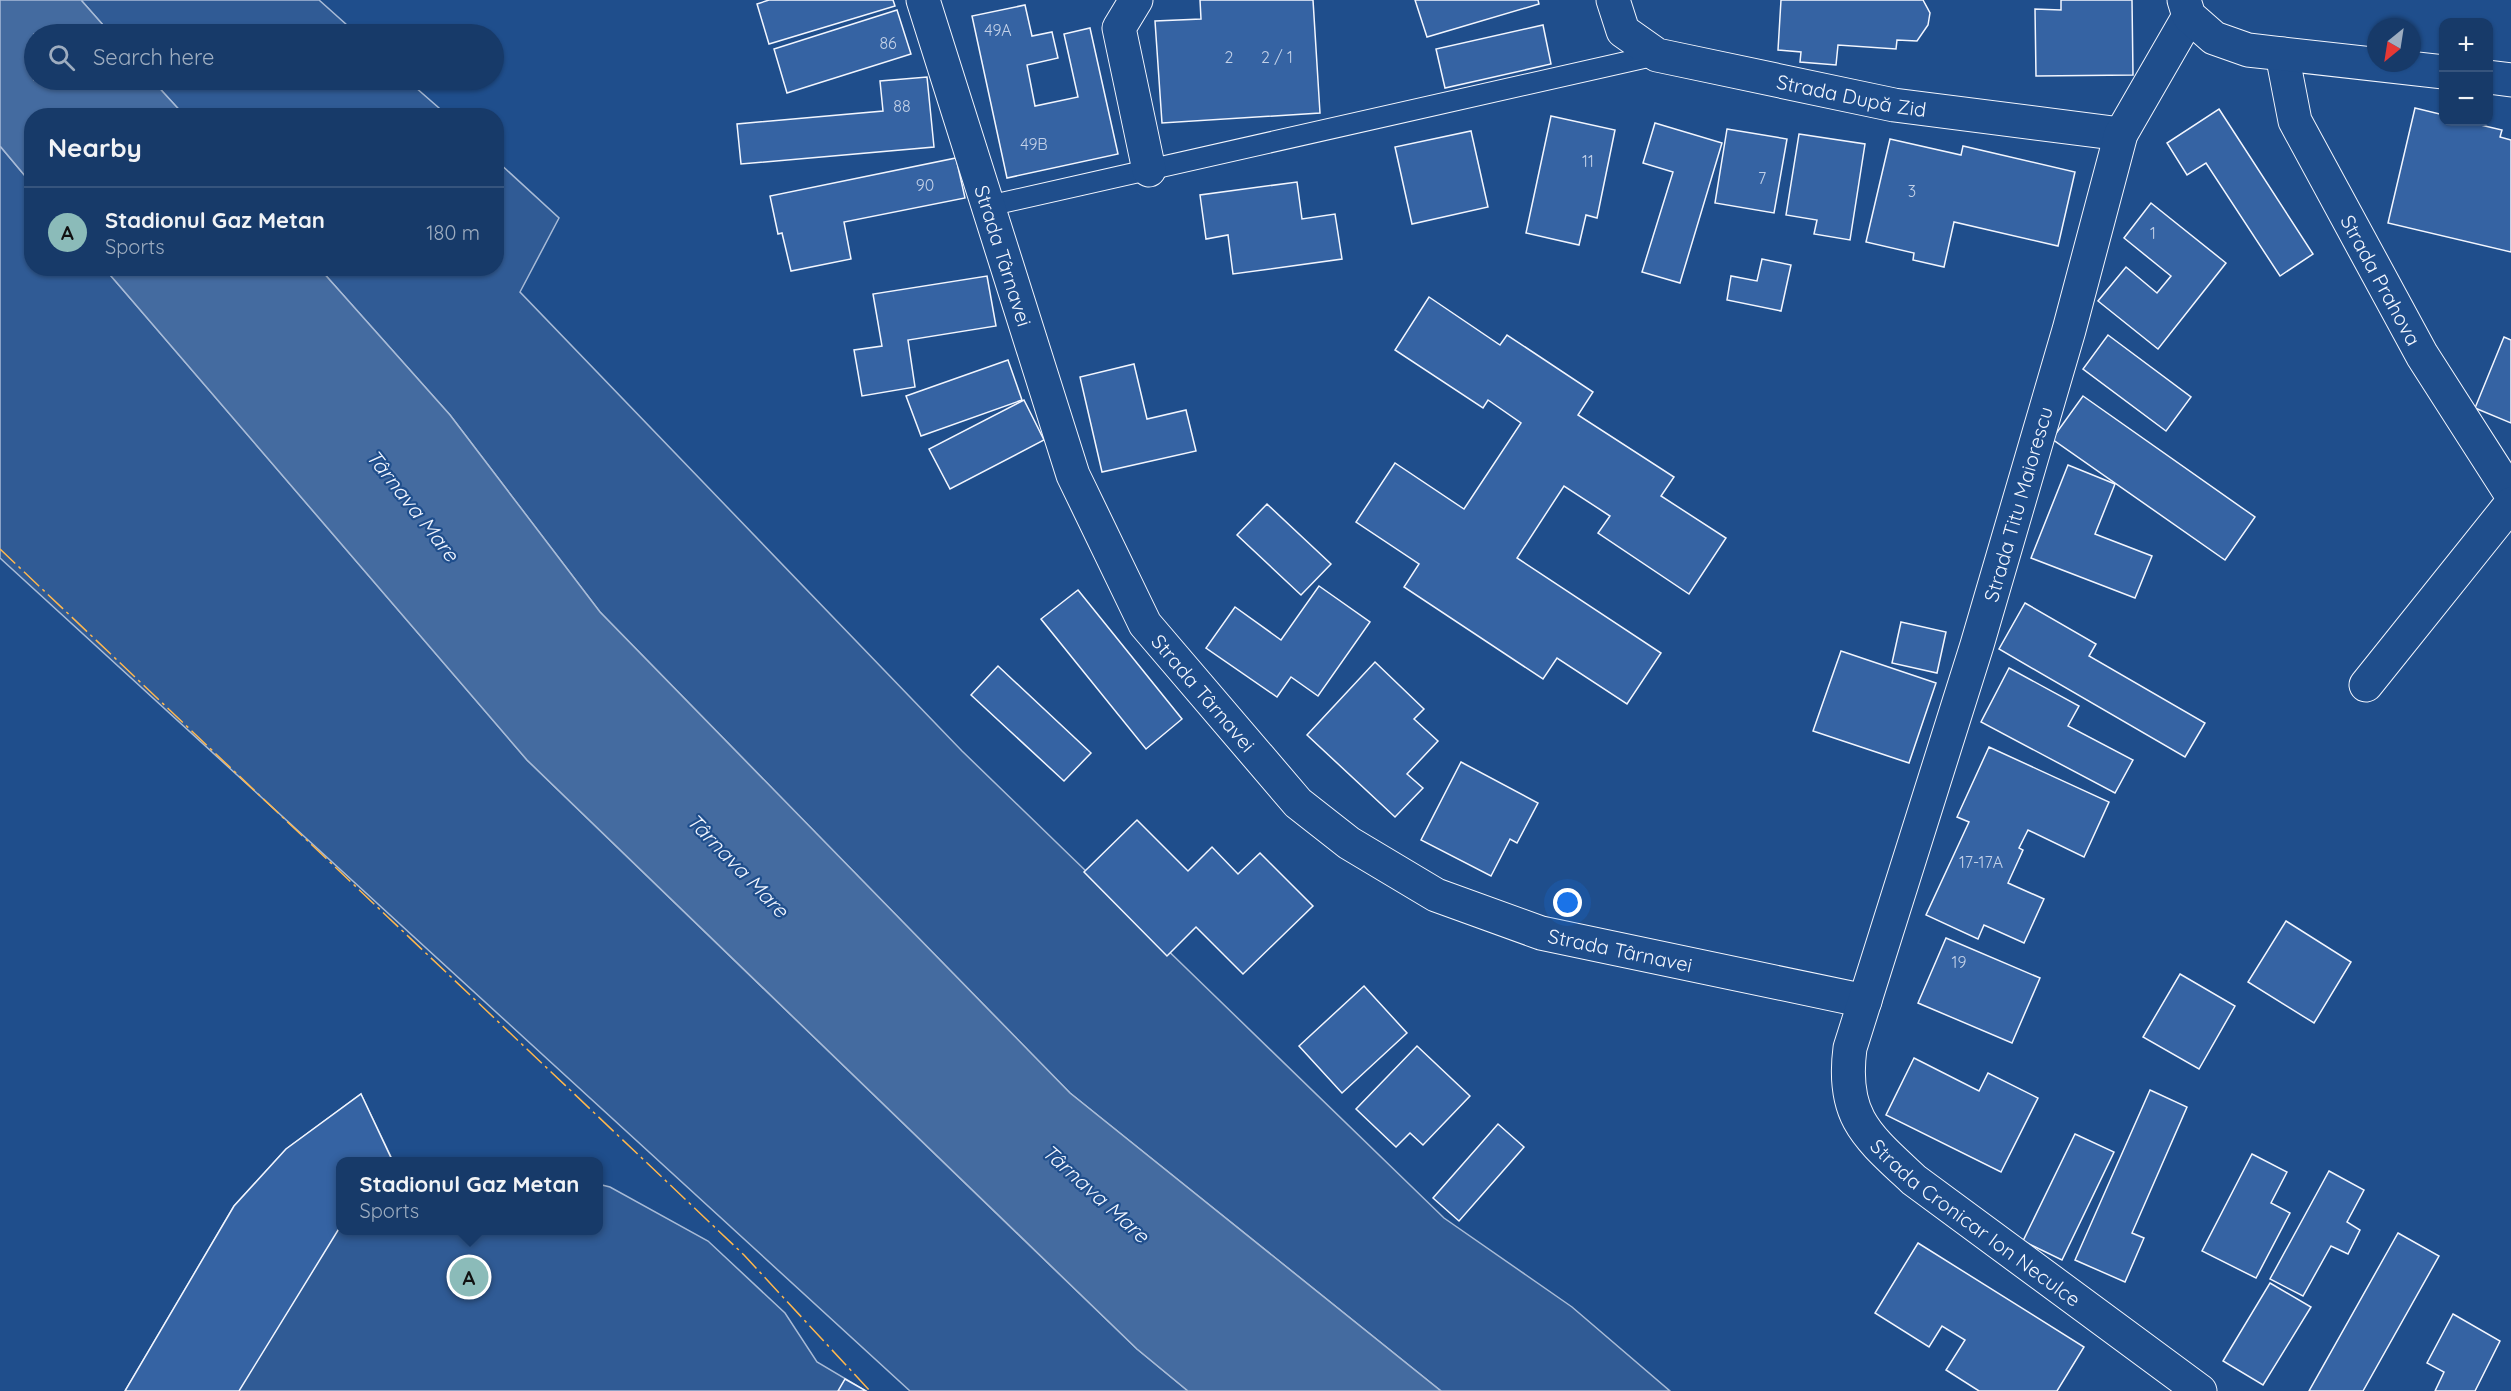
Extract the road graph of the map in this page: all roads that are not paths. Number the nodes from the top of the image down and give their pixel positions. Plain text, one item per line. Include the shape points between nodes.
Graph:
1 (923, 0) edge
2 (1136, 0) edge
3 (1613, 0) edge
4 (2187, 8) edge
5 (2282, 54) junction
6 (1657, 55) junction
7 (2439, 71) edge
8 (2493, 78) edge
9 (2511, 80) edge
10 (2121, 134) junction
11 (1149, 170) junction
12 (988, 206) junction
13 (2511, 494) edge
14 (2511, 504) edge
15 (2366, 685) dead end
16 (1865, 1000) junction
17 (2200, 1391) edge

1 - 12 street, Strada Târnavei
2 - 11 street via 1119,28
3 - 6 street, Strada După Zid via 1623,31
4 - 5 street via 2214,38 2248,50
4 - 10 street, Strada Titu Maiorescu
5 - 7 street
5 - 13 street, Strada Prahova via 2295,121 2422,355
6 - 10 street, Strada După Zid via 1894,105
6 - 11 lane
8 - 9 street
10 - 16 street, Strada Titu Maiorescu via 1977,645
11 - 12 lane
12 - 16 street, Strada Târnavei via 1073,475 1145,624 1298,803 1349,843 1436,894 1541,933
14 - 15 street
16 - 17 street, Strada Cronicar Ion Neculce via 1850,1048 1846,1077 1852,1109 1875,1144 1914,1180

